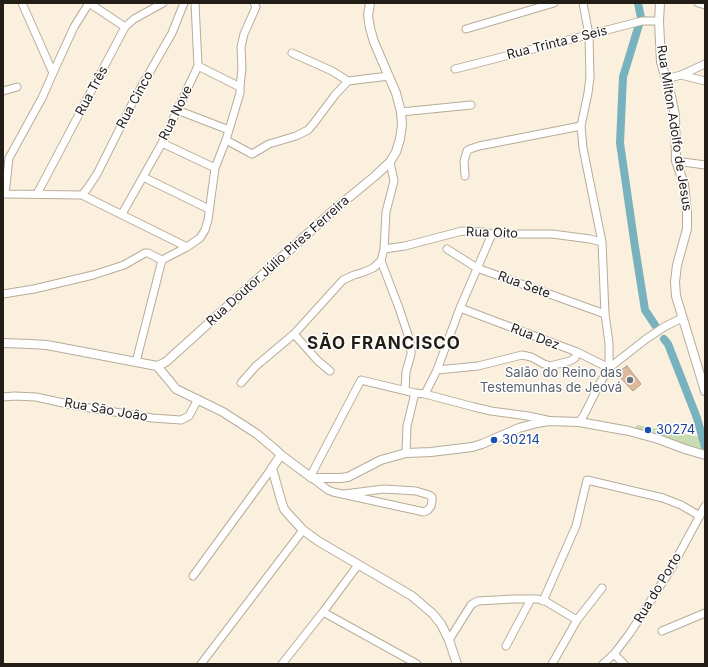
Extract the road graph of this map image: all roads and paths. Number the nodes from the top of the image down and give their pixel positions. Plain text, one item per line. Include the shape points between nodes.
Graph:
1 (22, 3) edge
2 (89, 3) edge
3 (163, 3) edge
4 (184, 3) edge
5 (195, 3) edge
6 (370, 3) edge
7 (554, 3) edge
8 (583, 3) edge
9 (660, 3) edge
10 (698, 3) edge
11 (705, 4) edge
12 (255, 5) edge
13 (659, 21) junction
14 (124, 27) junction
15 (466, 28) dead end
16 (589, 35) junction
17 (292, 52) dead end
18 (705, 64) edge
19 (198, 66) junction
20 (455, 69) dead end
21 (53, 72) junction
22 (681, 75) junction
23 (389, 76) junction
24 (666, 79) junction
25 (348, 81) junction
26 (705, 81) edge
27 (17, 87) dead end
28 (240, 87) junction
29 (3, 91) edge
30 (471, 105) dead end
31 (177, 110) junction
32 (402, 112) junction
33 (581, 126) junction
34 (229, 130) junction
35 (226, 140) junction
36 (162, 143) junction
37 (6, 158) edge
38 (676, 161) junction
39 (390, 162) junction
40 (705, 165) edge
41 (215, 168) junction
42 (465, 176) dead end
43 (143, 177) junction
44 (38, 194) junction
45 (82, 195) junction
46 (209, 210) junction
47 (122, 214) junction
48 (492, 234) junction
49 (602, 242) junction
50 (187, 247) junction
51 (384, 249) junction
52 (447, 250) dead end
53 (162, 260) junction
54 (381, 261) junction
55 (477, 268) junction
56 (3, 294) edge
57 (460, 308) junction
58 (605, 314) junction
59 (682, 318) junction
60 (294, 334) junction
61 (3, 343) edge
62 (577, 352) junction
63 (136, 362) junction
64 (157, 366) junction
65 (609, 368) junction
66 (437, 370) junction
67 (330, 371) dead end
68 (241, 383) dead end
69 (405, 390) junction
70 (705, 391) edge
71 (415, 393) junction
72 (425, 394) junction
73 (3, 397) edge
74 (198, 399) junction
75 (549, 421) junction
76 (579, 422) junction
77 (406, 453) junction
78 (705, 455) edge
79 (281, 456) junction
80 (272, 468) junction
81 (311, 477) junction
82 (344, 494) junction
83 (705, 506) edge
84 (700, 516) junction
85 (303, 530) junction
86 (358, 565) junction
87 (193, 576) dead end
88 (602, 588) dead end
89 (531, 599) junction
90 (543, 601) junction
91 (323, 612) junction
92 (705, 612) edge
93 (577, 620) junction
94 (662, 631) dead end
95 (449, 640) junction
96 (506, 646) dead end
97 (614, 654) junction
98 (202, 664) edge
99 (282, 664) edge
100 (417, 664) edge
101 (457, 664) edge
102 (552, 664) edge
103 (603, 664) edge
104 (624, 664) edge

1 - 21 street
2 - 14 street
2 - 21 street via 74,27
3 - 14 street, Rua Três
4 - 45 street, Rua Cinco via 172,33 136,96 97,174
5 - 19 street, Rua Nove
6 - 23 street, Rua Doutor Júlio Pires Ferreira via 370,28
7 - 15 street
8 - 16 street
9 - 13 street, Rua Milton Adolfo de Jesus
10 - 11 street
12 - 28 street via 242,41
13 - 16 street, Rua Trinta e Seis via 640,21
13 - 24 street, Rua Milton Adolfo de Jesus
14 - 44 street, Rua Três
16 - 20 street, Rua Trinta e Seis
16 - 33 street via 590,77
17 - 25 street
18 - 22 street
19 - 28 street
19 - 31 street, Rua Nove
21 - 37 street via 42,98
22 - 24 street
22 - 26 street
23 - 25 street
23 - 32 street, Rua Doutor Júlio Pires Ferreira
24 - 38 street, Rua Milton Adolfo de Jesus via 674,116
25 - 35 street via 308,130 296,136 269,144 252,154
27 - 29 street
28 - 34 street
30 - 32 street
31 - 34 street
31 - 36 street, Rua Nove
32 - 39 street, Rua Doutor Júlio Pires Ferreira via 400,139
33 - 42 street via 470,149 464,161
33 - 49 street
34 - 35 street
35 - 41 street
36 - 41 street
36 - 43 street, Rua Nove
37 - 44 street via 5,194
38 - 40 street
38 - 59 street, Rua Milton Adolfo de Jesus via 684,184 687,213 687,229 674,282
39 - 51 street via 394,181 386,212
39 - 64 street, Rua Doutor Júlio Pires Ferreira via 167,361
41 - 46 street
43 - 46 street
43 - 47 street, Rua Nove
44 - 45 street
45 - 47 street
46 - 50 street via 205,230 200,238
47 - 50 street
48 - 49 street, Rua Oito via 552,234
48 - 51 street, Rua Oito via 462,231
48 - 55 street
49 - 58 street
50 - 53 street
51 - 54 street
52 - 55 street, Rua Sete
53 - 56 street via 145,253 124,265 93,275
53 - 63 street
54 - 60 street via 364,272 343,280
54 - 69 street via 411,346
55 - 57 street
55 - 58 street, Rua Sete
57 - 62 street, Rua Dez
57 - 66 street
58 - 65 street
59 - 65 street via 646,338
59 - 70 street, Rua Milton Adolfo de Jesus
60 - 67 street
60 - 68 street via 256,366
61 - 63 street via 47,345
62 - 65 street, Rua Dez
62 - 66 street via 575,358 570,361 550,366 522,355 478,366
63 - 64 street
64 - 74 street via 176,389
65 - 76 street
66 - 72 street
69 - 71 street
69 - 81 street via 361,380
71 - 72 street
71 - 77 street via 407,426
72 - 75 street via 474,407
73 - 74 street, Rua São João via 36,397 152,418 181,420 189,416
74 - 79 street via 257,434
75 - 76 street
75 - 77 street via 519,428 472,447
76 - 78 street via 658,438
77 - 81 street via 381,460 348,477
79 - 80 street
79 - 81 street
80 - 85 street via 284,508
80 - 87 street
81 - 82 street via 328,490
82 - 82 street via 424,512 431,506 432,501 429,495 416,491 384,489
83 - 84 street, Rua do Porto
84 - 90 street via 663,498 587,480 576,526
84 - 97 street, Rua do Porto via 671,569
85 - 86 street
85 - 98 street
86 - 91 street
86 - 95 street via 412,596 442,624
88 - 93 street
89 - 90 street
89 - 95 street via 474,603
89 - 96 street
90 - 93 street
91 - 99 street
91 - 100 street
92 - 94 street
93 - 102 street
95 - 101 street
97 - 103 street, Rua do Porto
97 - 104 street

